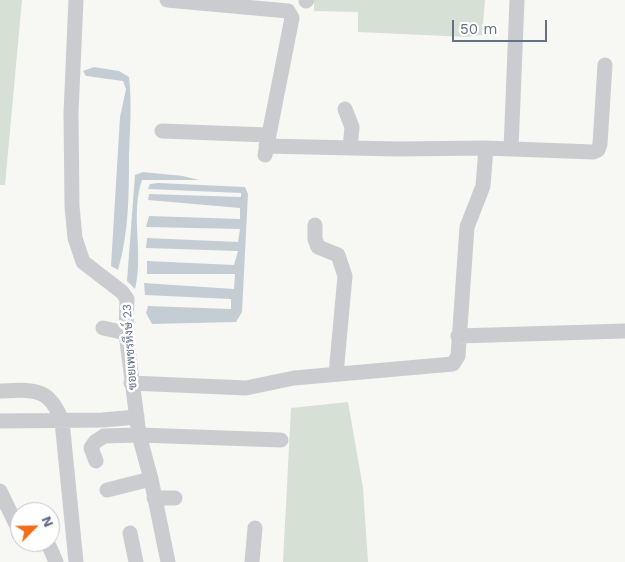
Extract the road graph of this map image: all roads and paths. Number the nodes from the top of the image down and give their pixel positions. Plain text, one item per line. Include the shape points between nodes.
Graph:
1 (76, 0) edge
2 (167, 0) edge
3 (517, 0) edge
4 (606, 65) dead end
5 (345, 109) dead end
6 (162, 131) dead end
7 (266, 145) junction
8 (350, 148) junction
9 (486, 148) junction
10 (511, 149) junction
11 (315, 225) dead end
12 (104, 328) dead end
13 (625, 332) edge
14 (126, 333) junction
15 (458, 336) junction
16 (336, 374) junction
17 (131, 384) junction
18 (0, 391) edge
19 (137, 417) junction
20 (62, 420) junction
21 (0, 421) edge
22 (139, 435) junction
23 (281, 440) dead end
24 (96, 461) dead end
25 (151, 480) junction
26 (107, 490) dead end
27 (0, 491) edge
28 (154, 498) junction
29 (175, 498) dead end
30 (10, 512) edge
31 (255, 528) dead end
32 (130, 533) dead end
33 (76, 562) edge
34 (136, 562) edge
35 (168, 562) edge
36 (252, 562) edge

1 - 14 street, ซอยเพชรหึงษ์ 23 via 71,113 75,238 83,262 127,299
2 - 7 street via 288,11 292,18
3 - 10 street
4 - 10 street via 598,150
5 - 8 street via 352,127
6 - 7 street
7 - 8 street
8 - 9 street
9 - 10 street
9 - 15 street via 483,186 467,227
11 - 16 street via 318,247 338,255 345,276
12 - 14 street
13 - 15 street
14 - 17 street, ซอยเพชรหึงษ์ 23
15 - 16 street via 458,356 453,364
16 - 17 street via 294,378 246,388
17 - 19 street, ซอยเพชรหึงษ์ 23
18 - 20 street via 34,390 48,396
19 - 20 street
19 - 22 street, ซอยเพชรหึงษ์ 23
20 - 21 street
20 - 33 street
22 - 23 street
22 - 24 street via 104,436 91,448
22 - 25 street, ซอยเพชรหึงษ์ 23
25 - 26 street
25 - 28 street, ซอยเพชรหึงษ์ 23
27 - 30 street
28 - 29 street
28 - 35 street, ซอยเพชรหึงษ์ 23
31 - 36 street
32 - 34 street

